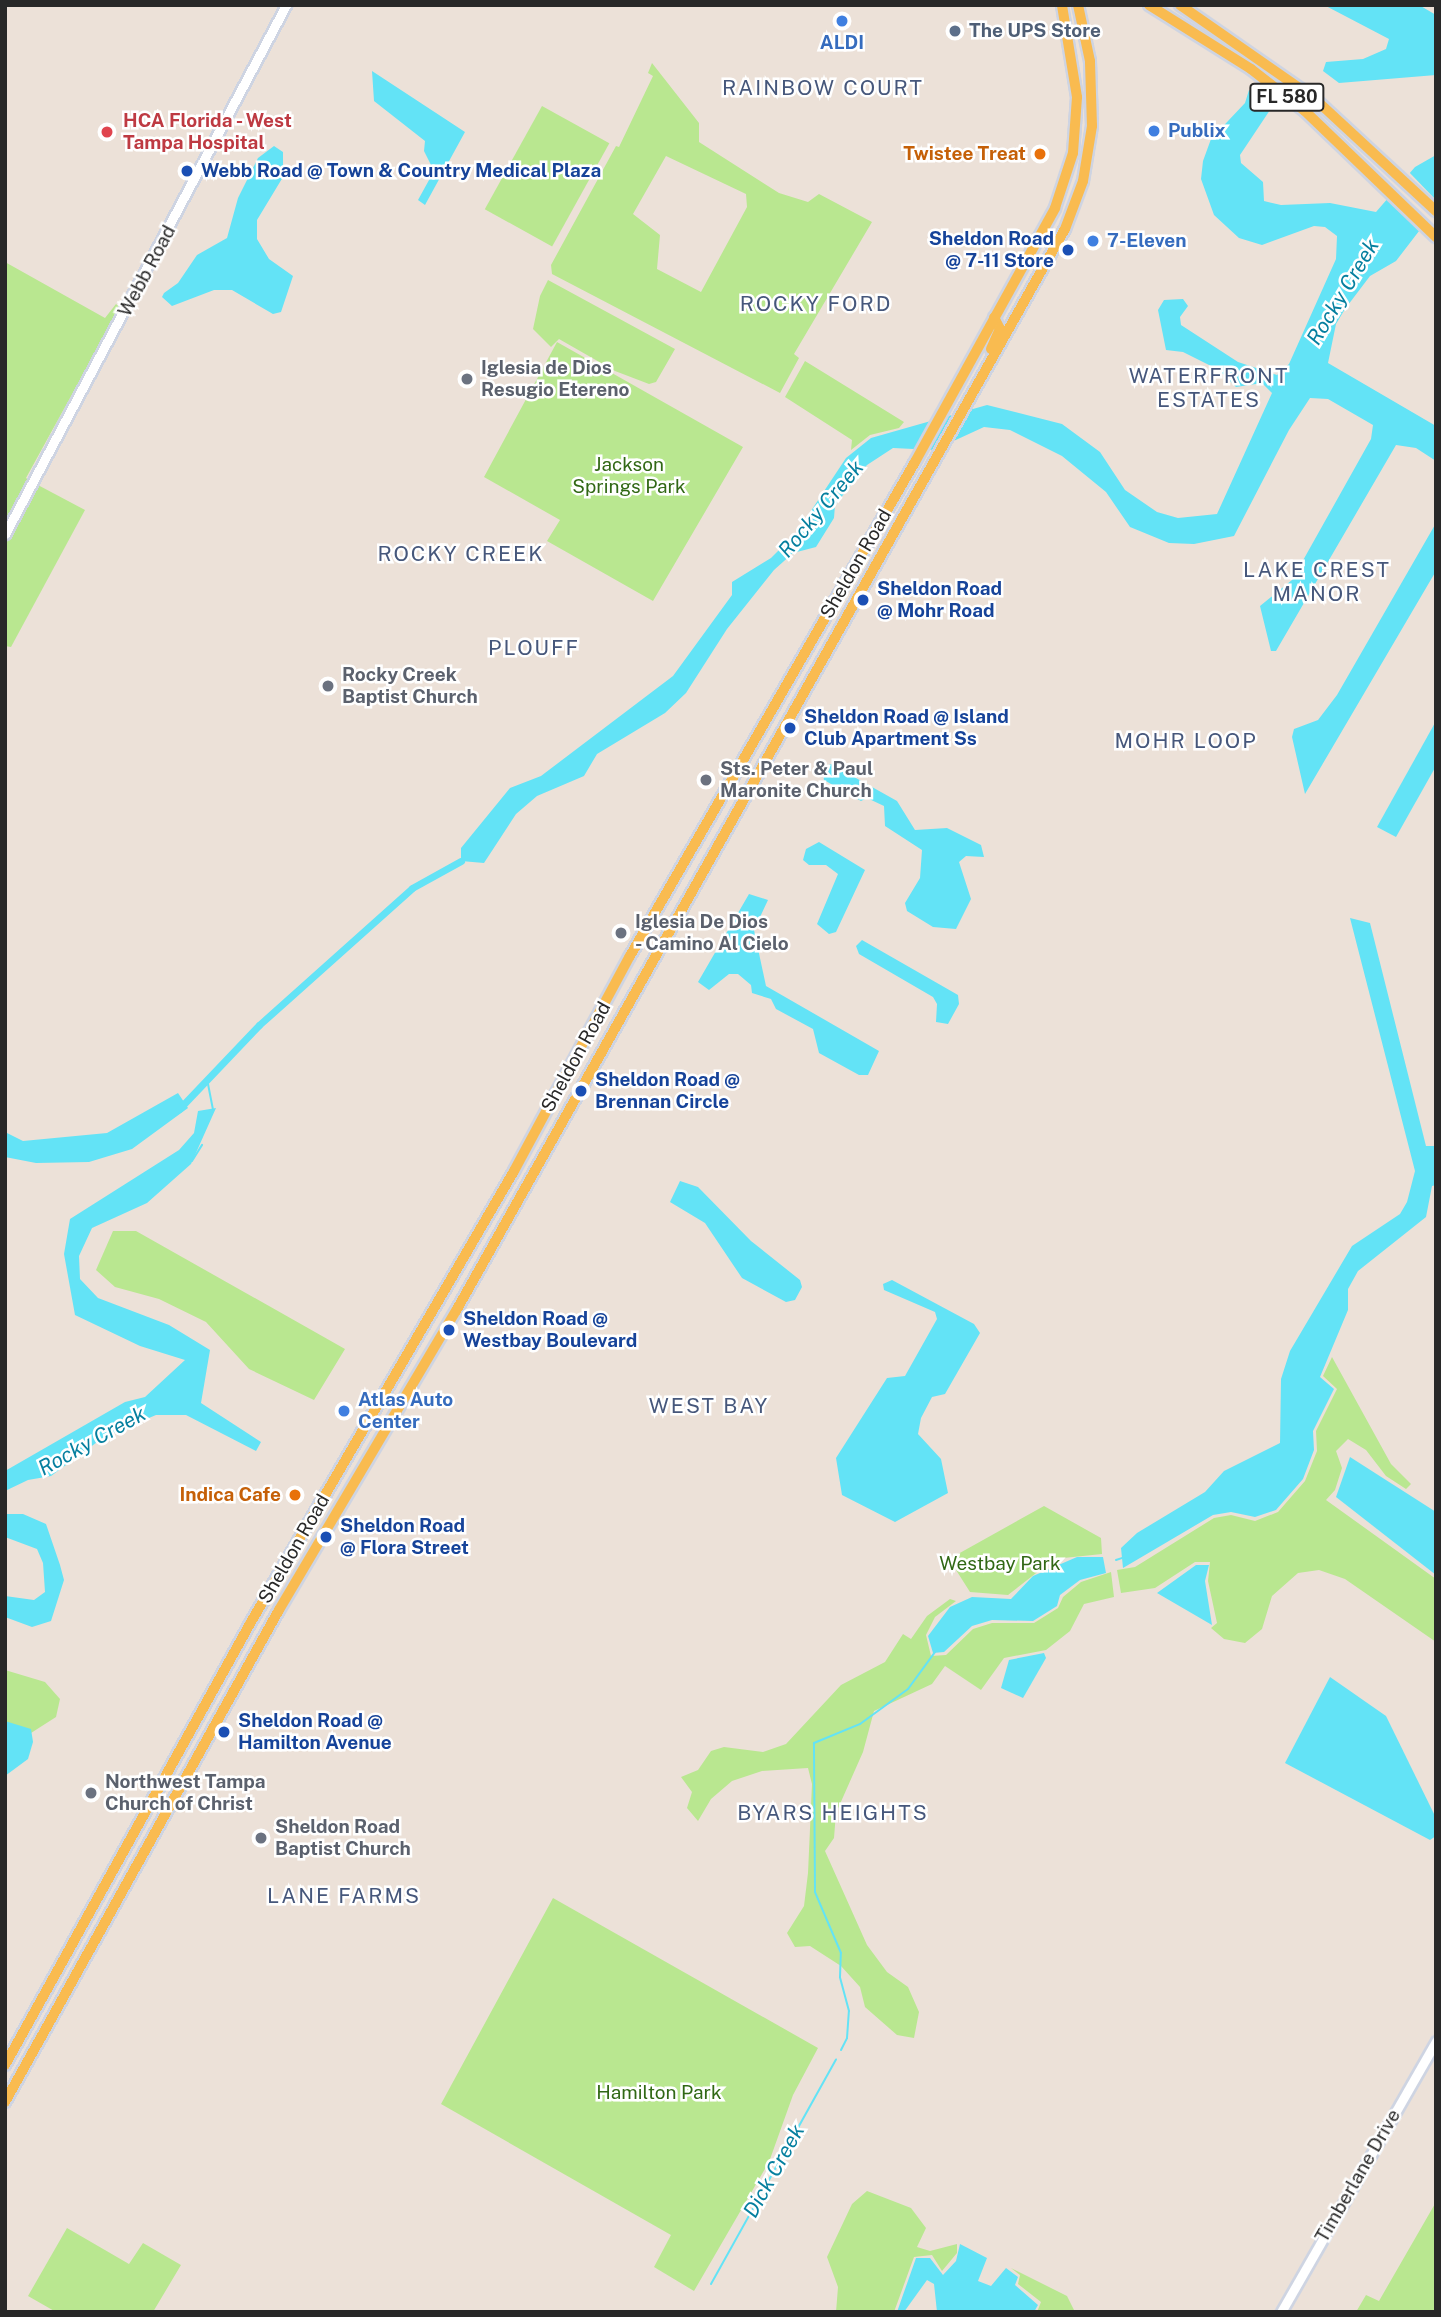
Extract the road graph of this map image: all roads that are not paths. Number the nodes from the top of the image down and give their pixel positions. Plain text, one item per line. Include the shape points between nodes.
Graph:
1 (286, 5) edge
2 (1062, 5) edge
3 (1149, 5) edge
4 (1180, 5) edge
5 (1080, 7) edge
6 (1436, 211) edge
7 (1436, 237) edge
8 (994, 317) junction
9 (977, 389) junction
10 (5, 534) edge
11 (165, 1778) junction
12 (181, 1786) junction
13 (1436, 2041) edge
14 (5, 2064) edge
15 (5, 2102) edge
16 (1280, 2312) edge

1 - 10 street, Webb Road
2 - 8 main road, Sheldon Road via 1076,73 1073,153 1055,208
3 - 7 main road, FL 580 via 1259,75 1385,184
4 - 6 main road, FL 580 via 1306,92
5 - 9 main road, Sheldon Road via 1092,94 1083,181 1065,229
8 - 9 main road via 1000,329
8 - 11 main road, Sheldon Road
9 - 12 main road, Sheldon Road
11 - 12 main road
11 - 14 main road, Sheldon Road
12 - 15 main road, Sheldon Road
13 - 16 street, Timberlane Drive

